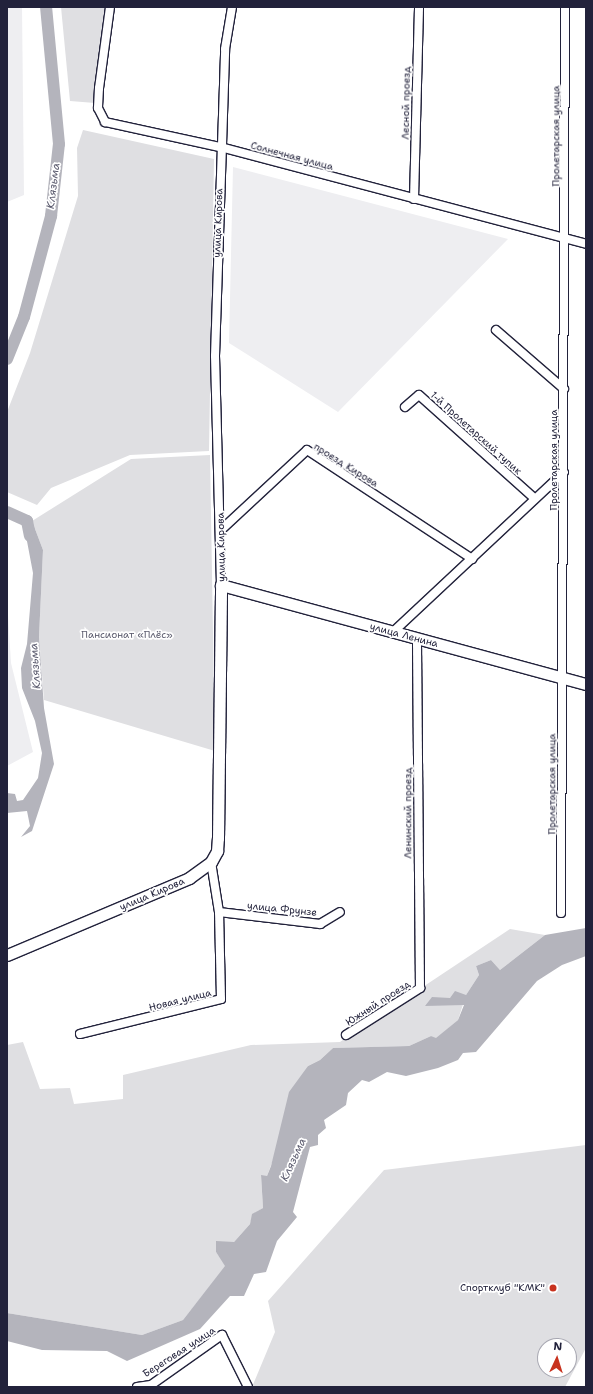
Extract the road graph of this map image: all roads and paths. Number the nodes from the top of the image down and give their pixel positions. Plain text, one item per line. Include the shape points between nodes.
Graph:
1 (110, 7) edge
2 (232, 7) edge
3 (419, 7) edge
4 (565, 7) edge
5 (220, 147) junction
6 (414, 199) junction
7 (566, 238) junction
8 (586, 244) edge
9 (496, 330) dead end
10 (564, 389) junction
11 (405, 407) dead end
12 (564, 472) junction
13 (534, 498) junction
14 (221, 530) junction
15 (472, 559) junction
16 (222, 585) junction
17 (393, 632) junction
18 (417, 638) junction
19 (562, 677) junction
20 (586, 684) edge
21 (211, 862) junction
22 (219, 912) junction
23 (340, 912) dead end
24 (561, 913) dead end
25 (7, 955) edge
26 (420, 988) joint
27 (80, 1034) dead end
28 (346, 1035) dead end
29 (137, 1387) edge
30 (248, 1387) edge

1 - 5 street, Солнечная улица via 98,95 98,108 105,122
2 - 5 street, улица Кирова via 225,49
3 - 6 street, Лесной проезд
4 - 7 street, Пролетарская улица
5 - 6 street, Солнечная улица
5 - 14 street, улица Кирова via 215,356
6 - 7 street, Солнечная улица
7 - 8 street, Солнечная улица
7 - 10 street, Пролетарская улица
9 - 10 street
10 - 12 street, Пролетарская улица
11 - 13 street, 1-й Пролетарский тупик via 419,395
12 - 13 street
12 - 19 street, Пролетарская улица
13 - 15 street
14 - 15 street, проезд Кирова via 307,450
14 - 16 street, улица Кирова
15 - 17 street
16 - 17 street, улица Ленина
16 - 21 street, улица Кирова via 218,838 217,851
17 - 18 street, улица Ленина
18 - 19 street, улица Ленина
18 - 26 street, Ленинский проезд
19 - 20 street, улица Ленина
19 - 24 street, Пролетарская улица
21 - 22 street, Новая улица
21 - 25 street, улица Кирова via 190,878
22 - 23 street, улица Фрунзе via 320,924
22 - 27 street, Новая улица via 221,999
26 - 28 street, Южный проезд
29 - 30 street, Береговая улица via 150,1385 222,1334

